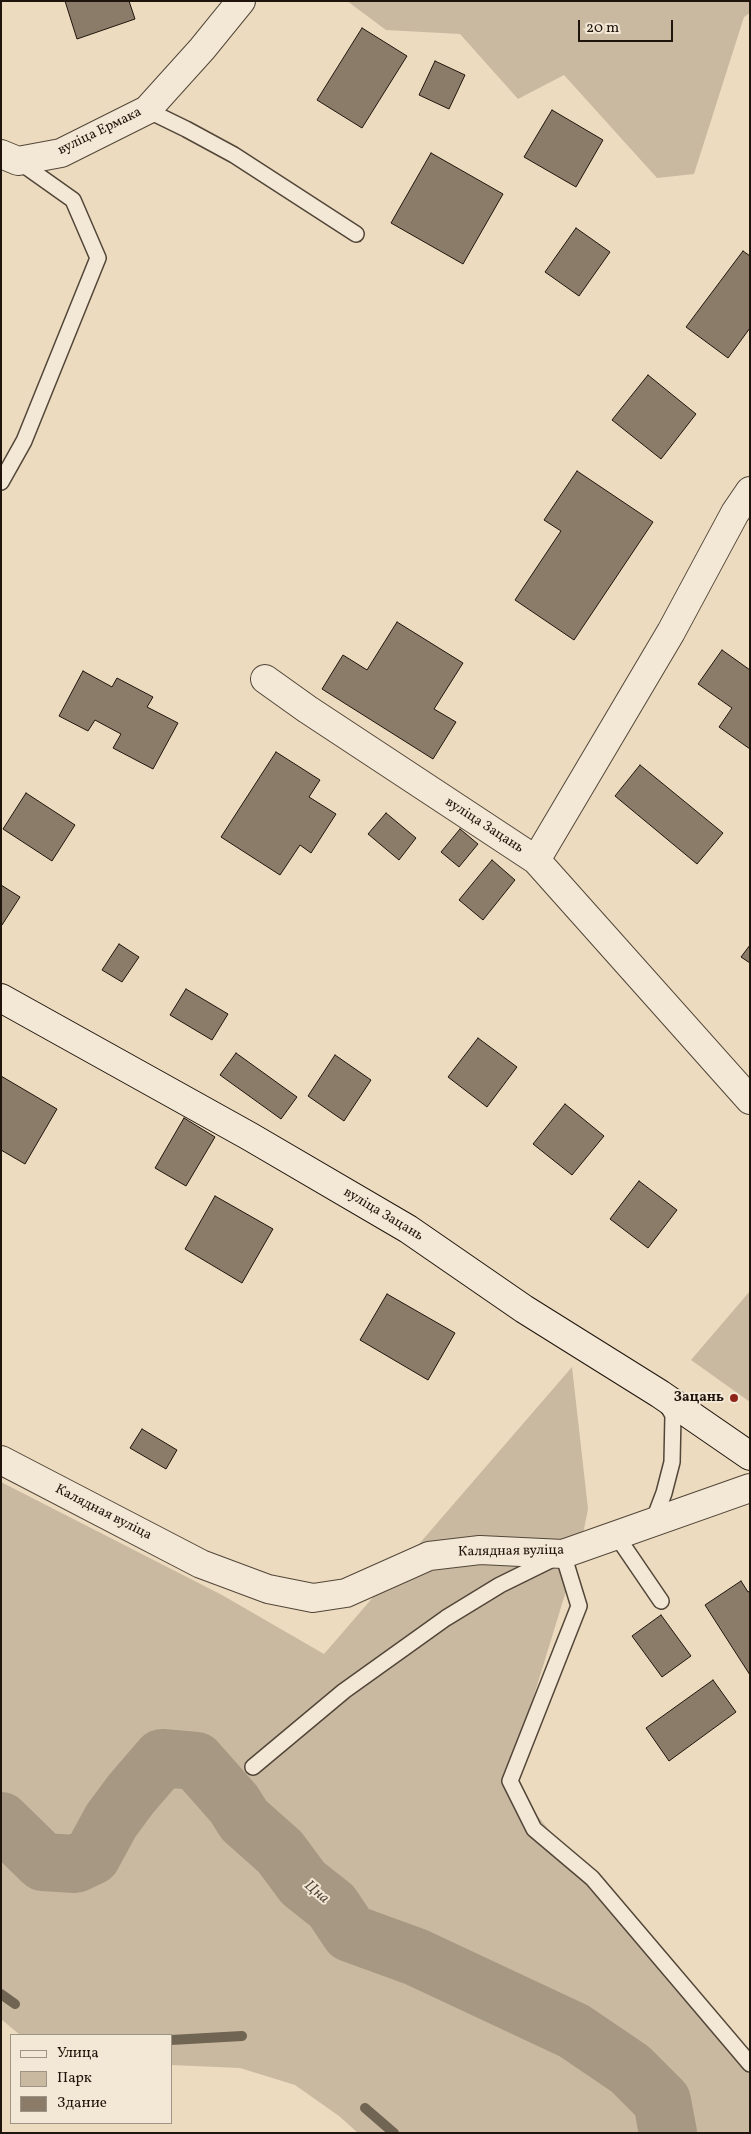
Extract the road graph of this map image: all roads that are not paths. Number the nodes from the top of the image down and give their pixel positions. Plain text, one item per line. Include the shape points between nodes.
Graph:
1 (241, 1) edge
2 (146, 110) junction
3 (10, 158) edge
4 (356, 234) dead end
5 (1, 482) edge
6 (750, 490) edge
7 (266, 680) dead end
8 (536, 860) junction
9 (1, 998) edge
10 (750, 1100) edge
11 (660, 1394) junction
12 (750, 1456) edge
13 (1, 1460) edge
14 (750, 1488) edge
15 (653, 1522) junction
16 (616, 1535) junction
17 (563, 1554) junction
18 (661, 1601) dead end
19 (254, 1767) dead end
20 (750, 2064) edge

1 - 2 street, вуліца Ермака
2 - 3 street, вуліца Ермака via 61,153
2 - 4 lane via 234,155
3 - 5 lane via 73,200 98,258 24,441
6 - 8 street via 671,632
7 - 8 street, вуліца Зацань
8 - 10 street, вуліца Зацань
9 - 11 street, вуліца Зацань via 408,1229 524,1309
11 - 12 street, вуліца Зацань
11 - 15 lane via 673,1415 672,1462
13 - 17 street, Калядная вуліца via 201,1564 268,1588 313,1598 346,1593 430,1556 480,1550
14 - 15 street, Калядная вуліца
15 - 16 street, Калядная вуліца
16 - 17 street, Калядная вуліца
16 - 18 lane
17 - 19 lane via 500,1585 446,1618 344,1691
17 - 20 lane via 579,1606 510,1781 534,1829 592,1878

